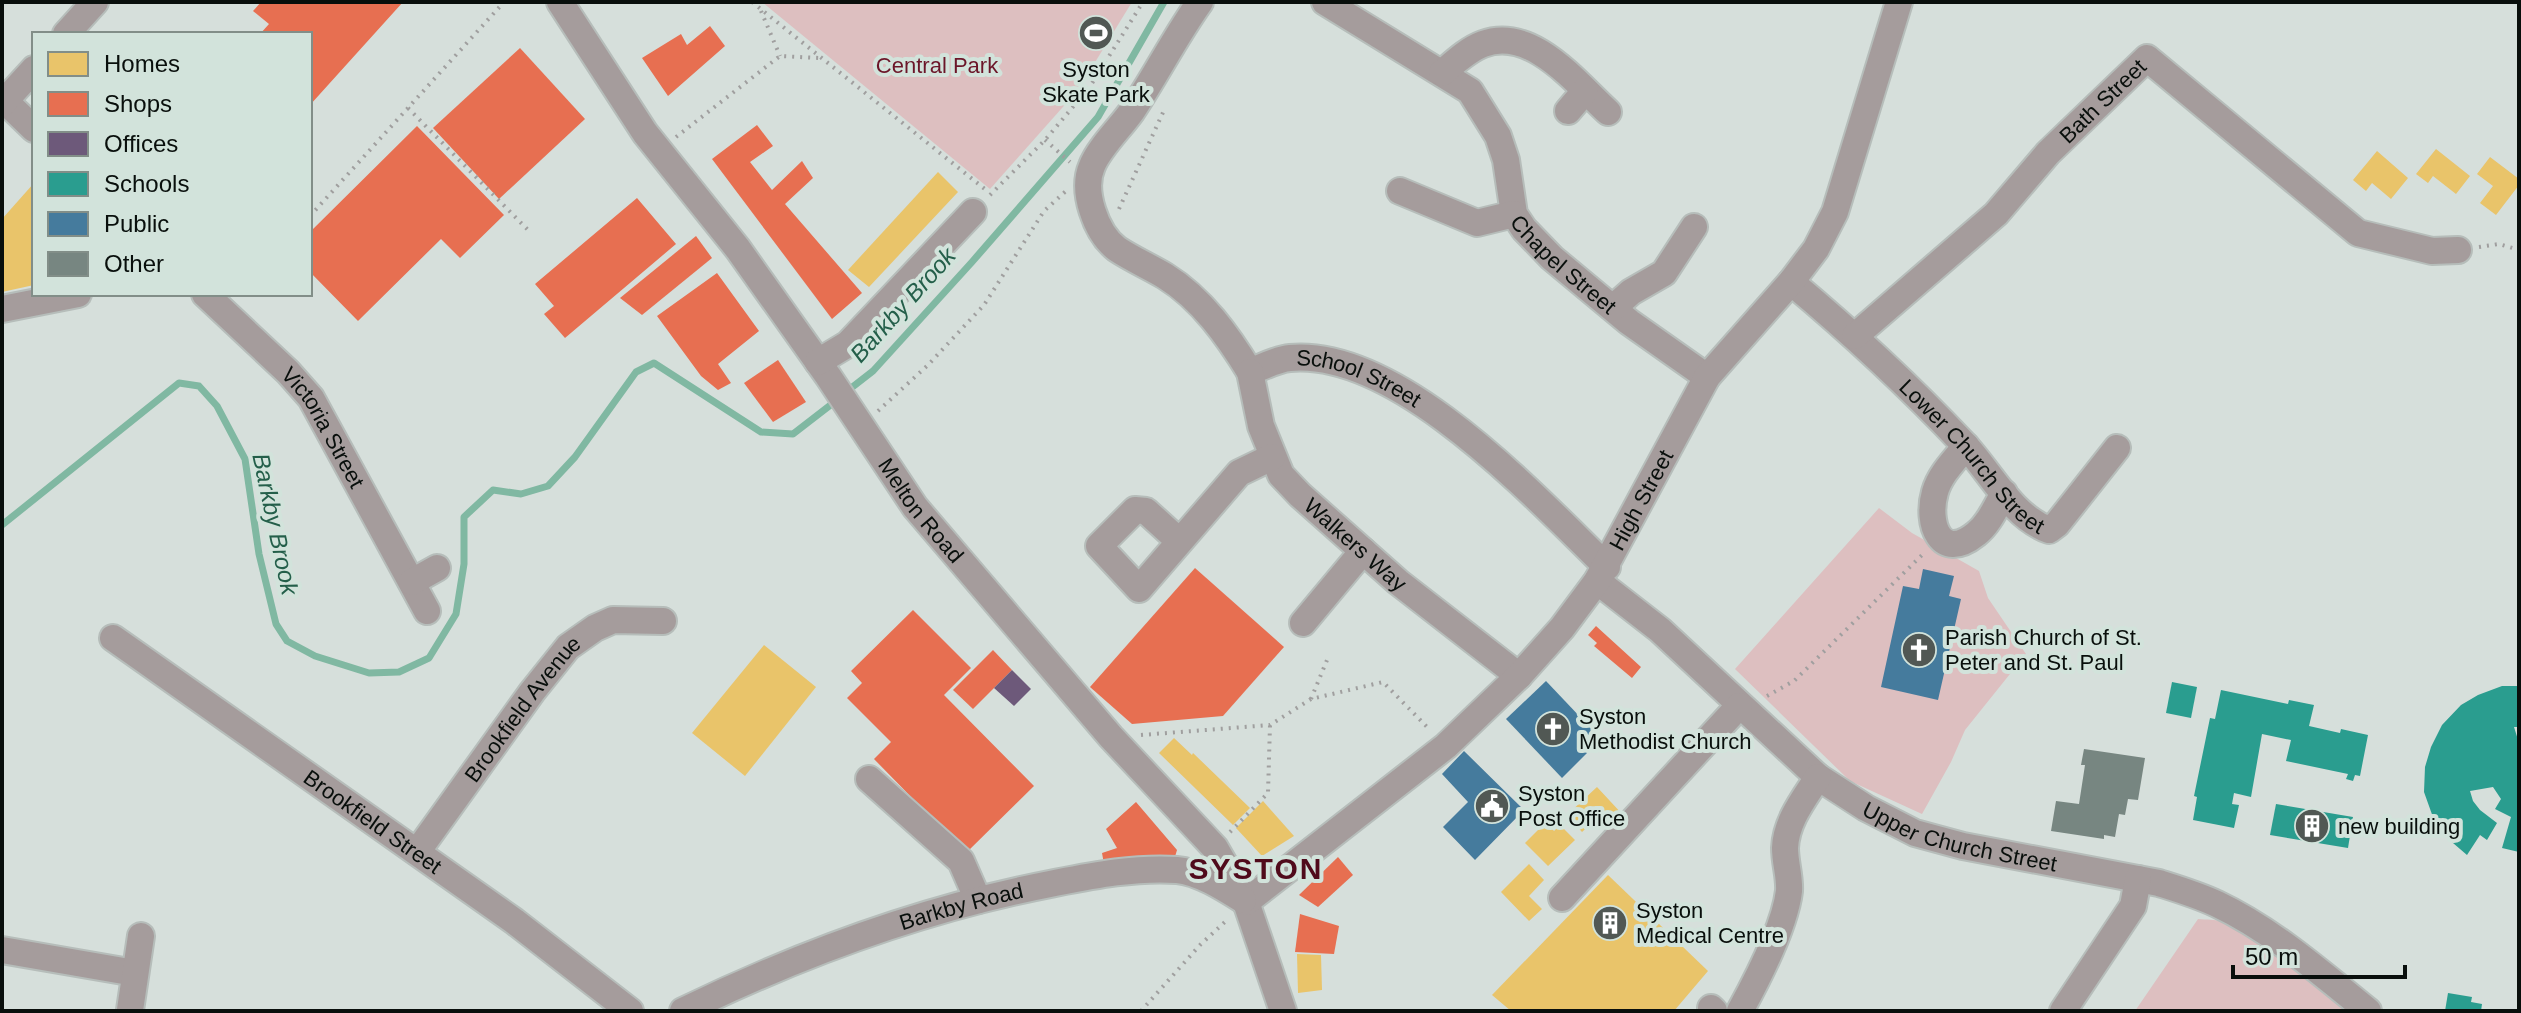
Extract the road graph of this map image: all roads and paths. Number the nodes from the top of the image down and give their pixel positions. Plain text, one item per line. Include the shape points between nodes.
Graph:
1 (95, 2) edge
2 (504, 2) edge
3 (560, 2) edge
4 (752, 2) edge
5 (1143, 2) edge
6 (1200, 2) edge
7 (1325, 2) edge
8 (1899, 2) edge
9 (760, 9) junction
10 (68, 32) edge
11 (780, 56) junction
12 (822, 58) junction
13 (32, 71) edge
14 (1442, 73) junction
15 (1169, 100) dead end
16 (4, 102) edge
17 (408, 108) junction
18 (1608, 112) dead end
19 (32, 127) edge
20 (1045, 140) junction
21 (659, 150) junction
22 (1087, 170) junction
23 (1400, 191) dead end
24 (975, 210) junction
25 (312, 214) edge
26 (1514, 214) junction
27 (1694, 227) dead end
28 (530, 232) dead end
29 (1105, 238) junction
30 (2458, 250) joint
31 (2519, 250) edge
32 (1791, 282) junction
33 (68, 296) edge
34 (207, 296) edge
35 (1613, 308) junction
36 (2, 309) edge
37 (1855, 336) junction
38 (823, 369) junction
39 (1250, 372) junction
40 (1707, 377) junction
41 (857, 420) junction
42 (1966, 446) junction
43 (2117, 448) dead end
44 (1272, 457) junction
45 (2004, 493) junction
46 (1939, 538) junction
47 (1179, 541) dead end
48 (1363, 551) junction
49 (437, 568) dead end
50 (1602, 574) junction
51 (412, 582) junction
52 (427, 611) dead end
53 (663, 621) dead end
54 (1303, 623) dead end
55 (113, 638) dead end
56 (1327, 660) dead end
57 (1519, 676) junction
58 (1311, 699) junction
59 (1739, 706) junction
60 (1270, 725) junction
61 (1111, 737) junction
62 (1446, 746) junction
63 (1818, 777) junction
64 (869, 779) dead end
65 (1215, 848) junction
66 (417, 852) junction
67 (2138, 879) junction
68 (1562, 898) dead end
69 (978, 900) junction
70 (1246, 902) junction
71 (141, 936) dead end
72 (2, 950) edge
73 (135, 973) junction
74 (130, 1010) edge
75 (630, 1011) edge
76 (683, 1011) edge
77 (1141, 1011) edge
78 (1283, 1011) edge
79 (1740, 1011) edge
80 (2063, 1011) edge
81 (2368, 1011) edge

1 - 10 street
2 - 17 path
3 - 21 street, Melton Road
4 - 9 path
5 - 20 path via 1089,88
6 - 22 street
7 - 14 street, Chapel Street
8 - 32 street, High Street via 1835,212
9 - 11 path
9 - 12 path
11 - 12 path
11 - 21 path
12 - 24 path
13 - 16 street
14 - 18 street via 1473,48 1505,39 1554,49 1576,101
14 - 26 street, Chapel Street via 1470,91 1498,136
15 - 29 path
16 - 19 street
17 - 25 path
17 - 28 path
20 - 22 path
20 - 24 path
21 - 38 street, Melton Road
22 - 29 street via 1088,194
22 - 41 path via 1044,211 984,305 928,365
23 - 26 street via 1477,223
24 - 38 street
26 - 35 street, Chapel Street via 1552,258
27 - 35 street via 1664,273
29 - 39 street via 1200,303
30 - 31 path via 2499,244
30 - 37 street, Bath Street via 2432,251 2358,233 2147,58 2048,153 1996,214
32 - 37 street, Lower Church Street
32 - 40 street, High Street
33 - 36 street
34 - 51 street, Victoria Street via 311,398
35 - 40 street, Chapel Street
37 - 42 street, Lower Church Street
38 - 41 street, Melton Road
39 - 44 street, Walkers Way
39 - 50 street, School Street via 1288,358 1321,359 1357,367 1403,390 1527,489
40 - 50 street, High Street
41 - 61 street, Melton Road via 915,507
42 - 45 street, Lower Church Street
42 - 46 street via 1934,493 1933,526
43 - 45 street, Lower Church Street via 2049,530
44 - 47 street via 1239,473
44 - 48 street, Walkers Way via 1300,495
45 - 46 street via 1974,535 1961,544
46 - 59 path via 1794,681
48 - 54 street
48 - 57 street, Walkers Way
49 - 51 street
50 - 57 street, High Street
50 - 59 street, Upper Church Street
51 - 52 street, Victoria Street
53 - 66 street, Brookfield Avenue via 613,620 568,647
55 - 66 street, Brookfield Street
56 - 58 path
57 - 62 street, High Street
58 - 60 path
58 - 62 path via 1383,682
59 - 63 street, Upper Church Street
59 - 68 street
60 - 61 path
60 - 65 path via 1268,793
61 - 65 street, Melton Road
62 - 70 street, High Street
63 - 67 street, Upper Church Street via 1915,833
63 - 79 street via 1787,834 1789,890 1782,921
64 - 69 street via 961,861
65 - 70 street, Melton Road
66 - 75 street, Brookfield Street
67 - 80 street via 2133,906
67 - 81 street, Upper Church Street via 2190,892 2243,918
69 - 70 street, Barkby Road via 1107,873 1180,870
69 - 76 street, Barkby Road via 812,952
70 - 77 path
70 - 78 street, Melton Road
71 - 73 street
72 - 73 street
73 - 74 street

